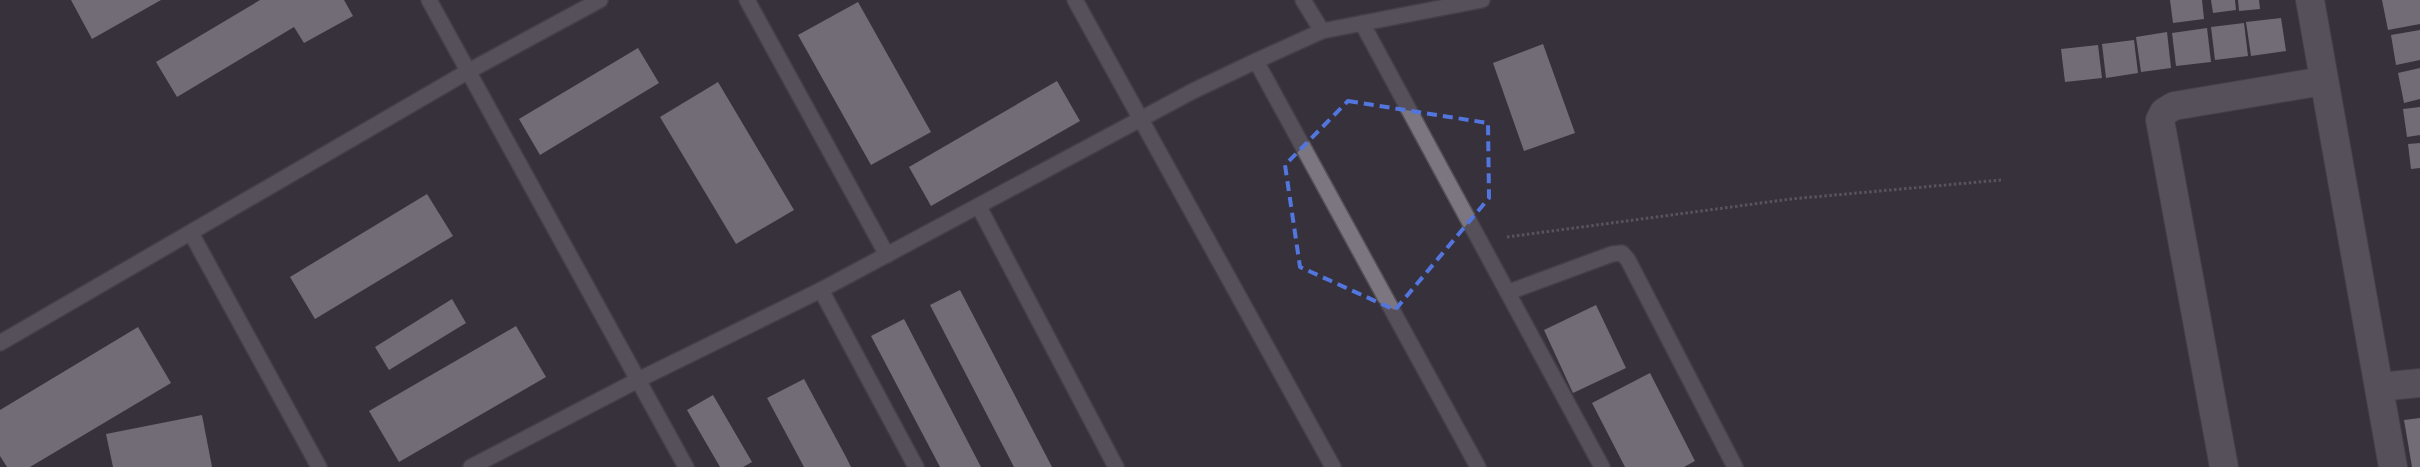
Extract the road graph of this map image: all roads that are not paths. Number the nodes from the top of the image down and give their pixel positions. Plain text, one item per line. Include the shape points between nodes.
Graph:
1 (429, 0) edge
2 (600, 0) edge
3 (747, 0) edge
4 (1074, 0) edge
5 (1304, 0) edge
6 (1482, 0) edge
7 (2310, 0) edge
8 (1362, 23) junction
9 (1322, 31) junction
10 (1256, 61) junction
11 (467, 72) junction
12 (2323, 81) junction
13 (1139, 120) junction
14 (979, 207) junction
15 (191, 233) junction
16 (887, 255) junction
17 (821, 290) junction
18 (1509, 292) junction
19 (0, 343) edge
20 (638, 380) junction
21 (2420, 383) edge
22 (2379, 387) junction
23 (320, 467) edge
24 (471, 467) edge
25 (686, 467) edge
26 (916, 467) edge
27 (1116, 467) edge
28 (1333, 467) edge
29 (1478, 467) edge
30 (1602, 467) edge
31 (1735, 467) edge
32 (2224, 467) edge
33 (2393, 467) edge

1 - 11 lane
2 - 11 lane
3 - 16 lane
4 - 13 lane
5 - 9 lane
6 - 8 lane
7 - 12 street
8 - 9 lane
8 - 18 lane
9 - 10 lane
10 - 13 lane
10 - 29 lane
11 - 15 lane
11 - 20 lane
12 - 22 street
12 - 32 street via 2174,106 2164,112 2160,120
13 - 14 lane
13 - 28 lane
14 - 16 lane
14 - 27 lane
15 - 19 lane
15 - 23 lane
16 - 17 lane
17 - 20 lane
17 - 26 lane
18 - 30 lane
18 - 31 lane via 1622,253
20 - 24 lane
20 - 25 lane
21 - 22 street
22 - 33 street

